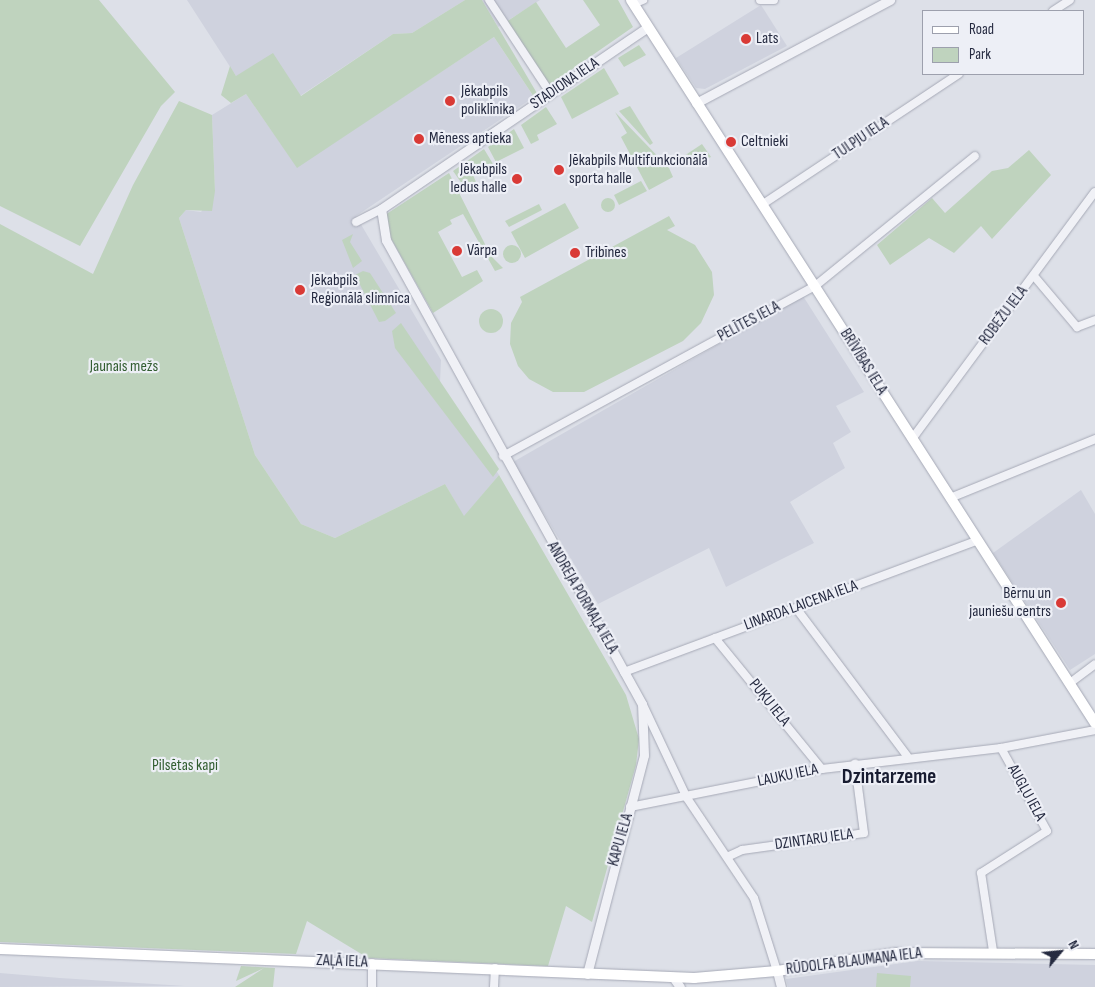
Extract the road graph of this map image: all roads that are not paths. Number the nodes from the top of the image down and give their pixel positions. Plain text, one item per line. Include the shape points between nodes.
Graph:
1 (489, 0) edge
2 (760, 0) edge
3 (774, 0) edge
4 (890, 0) edge
5 (1070, 0) edge
6 (636, 1) edge
7 (1055, 10) edge
8 (648, 27) junction
9 (957, 75) edge
10 (550, 94) junction
11 (696, 103) junction
12 (975, 156) dead end
13 (1095, 193) edge
14 (763, 204) junction
15 (381, 209) junction
16 (356, 222) dead end
17 (1034, 276) junction
18 (815, 286) junction
19 (1095, 320) edge
20 (912, 439) junction
21 (1095, 439) edge
22 (502, 456) junction
23 (950, 498) junction
24 (978, 541) junction
25 (796, 608) junction
26 (715, 638) junction
27 (1095, 664) edge
28 (624, 672) junction
29 (1070, 683) junction
30 (642, 704) junction
31 (1095, 723) edge
32 (1095, 730) edge
33 (1002, 748) junction
34 (907, 756) junction
35 (855, 764) junction
36 (822, 769) junction
37 (687, 798) junction
38 (630, 807) junction
39 (726, 857) junction
40 (0, 949) edge
41 (993, 950) junction
42 (1095, 954) edge
43 (372, 963) junction
44 (494, 968) junction
45 (777, 972) junction
46 (587, 974) junction
47 (673, 977) junction
48 (372, 987) edge
49 (494, 987) edge
50 (680, 987) edge
51 (781, 987) edge

1 - 10 street
2 - 3 street
4 - 11 street
5 - 7 street
6 - 8 main road, BRĪVĪBAS IELA
8 - 10 street, STADIONA IELA
8 - 11 main road, BRĪVĪBAS IELA
9 - 14 street, TULPJU IELA
10 - 15 street, STADIONA IELA
11 - 14 main road, BRĪVĪBAS IELA
12 - 18 street, PELĪTES IELA
13 - 17 street, ROBEŽU IELA
14 - 18 main road, BRĪVĪBAS IELA
15 - 16 street, STADIONA IELA
15 - 22 street, ANDREJA PORMAĻA IELA via 386,240
17 - 19 street via 1077,327
17 - 20 street, ROBEŽU IELA
18 - 20 main road, BRĪVĪBAS IELA
18 - 22 street, PELĪTES IELA
20 - 23 main road, BRĪVĪBAS IELA
21 - 23 street
22 - 28 street, ANDREJA PORMAĻA IELA
23 - 24 main road, BRĪVĪBAS IELA
24 - 25 street, LINARDA LAICENA IELA
24 - 29 main road, BRĪVĪBAS IELA
25 - 26 street, LINARDA LAICENA IELA
25 - 34 street
26 - 28 street, LINARDA LAICENA IELA
26 - 36 street, PUĶU IELA
27 - 29 street
28 - 30 street, ANDREJA PORMAĻA IELA
29 - 31 main road, BRĪVĪBAS IELA
30 - 37 street, ANDREJA PORMAĻA IELA
30 - 38 street, KAPU IELA via 644,755
32 - 33 street, LAUKU IELA
33 - 34 street, LAUKU IELA
33 - 41 street, AUGĻU IELA via 1047,831 981,873
34 - 35 street, LAUKU IELA
35 - 36 street, LAUKU IELA
35 - 39 street, DZINTARU IELA via 864,833 742,850
36 - 37 street, LAUKU IELA
37 - 38 street, LAUKU IELA
37 - 39 street, ANDREJA PORMAĻA IELA
38 - 46 street, KAPU IELA
39 - 45 street, ANDREJA PORMAĻA IELA via 754,898
40 - 43 main road, ZAĻĀ IELA
41 - 42 main road, RŪDOLFA BLAUMAŅA IELA
41 - 45 main road, RŪDOLFA BLAUMAŅA IELA via 896,953
43 - 44 main road, ZAĻĀ IELA
43 - 48 street
44 - 46 main road, ZAĻĀ IELA
44 - 49 street
45 - 47 main road, RŪDOLFA BLAUMAŅA IELA
45 - 51 street, ANDREJA PORMAĻA IELA
46 - 47 main road, ZAĻĀ IELA
47 - 50 street

